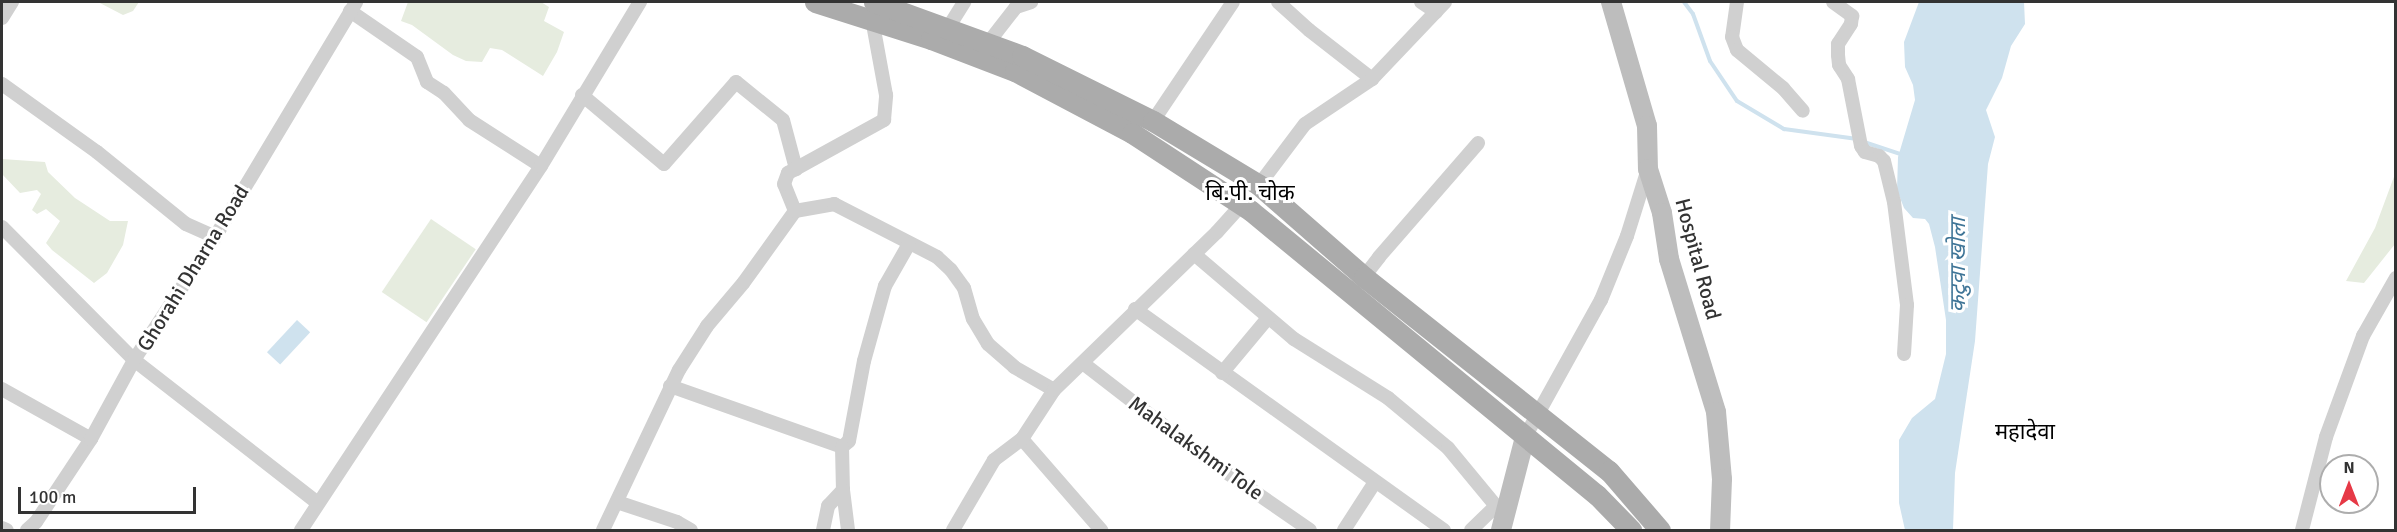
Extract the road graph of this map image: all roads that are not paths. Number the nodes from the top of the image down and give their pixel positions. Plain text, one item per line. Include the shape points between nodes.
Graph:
1 (12, 2) edge
2 (640, 2) edge
3 (815, 2) edge
4 (964, 2) edge
5 (1031, 2) edge
6 (1233, 2) edge
7 (1278, 2) edge
8 (1421, 2) edge
9 (1611, 2) edge
10 (1737, 2) edge
11 (1833, 2) edge
12 (353, 6) edge
13 (1440, 7) edge
14 (871, 11) edge
15 (2, 18) edge
16 (948, 28) junction
17 (988, 43) junction
18 (1372, 79) junction
19 (2, 84) edge
20 (582, 95) junction
21 (1803, 111) dead end
22 (1153, 121) junction
23 (1478, 143) dead end
24 (541, 166) junction
25 (796, 169) junction
26 (1648, 170) junction
27 (1257, 184) junction
28 (1241, 205) junction
29 (795, 211) junction
30 (2, 227) edge
31 (215, 237) junction
32 (909, 244) junction
33 (1194, 254) junction
34 (2396, 278) edge
35 (1358, 285) junction
36 (1135, 309) junction
37 (1268, 318) junction
38 (1904, 354) dead end
39 (134, 360) junction
40 (1084, 364) junction
41 (1222, 373) junction
42 (670, 386) junction
43 (2, 389) edge
44 (1054, 390) junction
45 (1538, 415) junction
46 (1524, 437) junction
47 (91, 439) junction
48 (1022, 439) junction
49 (842, 447) junction
50 (1374, 482) junction
51 (843, 490) junction
52 (617, 502) junction
53 (318, 503) junction
54 (1501, 518) edge
55 (2, 528) edge
56 (7, 531) edge
57 (27, 531) edge
58 (301, 531) edge
59 (603, 531) edge
60 (691, 531) edge
61 (823, 531) edge
62 (848, 531) edge
63 (952, 531) edge
64 (1101, 531) edge
65 (1311, 531) edge
66 (1344, 531) edge
67 (1444, 531) edge
68 (1471, 531) edge
69 (1631, 531) edge
70 (1660, 531) edge
71 (1720, 531) edge
72 (2302, 531) edge

1 - 15 street
2 - 20 street
3 - 14 main road
4 - 16 street
5 - 17 street via 1016,7
6 - 22 street
7 - 18 street
8 - 13 street
9 - 26 street, Hospital Road via 1647,126
10 - 21 street via 1732,37 1737,50 1783,88
11 - 38 street via 1852,16 1838,44 1838,55 1848,79 1861,146 1884,161 1894,202 1907,305
12 - 24 street via 417,57 427,82 444,93 469,120
12 - 31 street, Ghorahi Dharna Road
13 - 18 street
14 - 16 main road
14 - 25 street via 886,95 884,120
14 - 28 main road via 1015,71 1132,133
16 - 17 main road
17 - 22 main road
18 - 27 street via 1305,124
19 - 31 street via 97,152 186,224
20 - 24 street
20 - 25 street via 664,164 736,82 783,120
22 - 27 main road
23 - 35 street
24 - 53 street
25 - 29 street via 784,184
26 - 45 street via 1601,300
26 - 71 street, Hospital Road via 1662,213 1669,259 1716,412 1722,479
27 - 28 main road
27 - 35 main road
28 - 33 street
28 - 35 main road
29 - 32 street via 834,204
29 - 42 street via 707,326
30 - 39 street
31 - 39 street, Ghorahi Dharna Road
32 - 44 street via 937,257 951,270 964,288 973,319 988,344 1014,366
32 - 49 street via 885,286 864,361 849,441
33 - 36 street
33 - 37 street
34 - 72 street via 2363,336 2326,437
35 - 45 main road
35 - 46 main road
36 - 40 street
36 - 41 street
37 - 41 street
37 - 54 street via 1294,339 1388,398 1448,448
39 - 47 street, Ghorahi Dharna Road
39 - 53 street
40 - 44 street
40 - 65 street, Mahalakshmi Tole via 1207,459
41 - 50 street
42 - 49 street
42 - 52 street
43 - 47 street
44 - 48 street
45 - 46 street
45 - 70 main road via 1609,471
46 - 54 street
46 - 69 main road via 1597,495
47 - 57 street, Ghorahi Dharna Road
48 - 63 street via 994,460
48 - 64 street
49 - 51 street
50 - 66 street
50 - 67 street
51 - 61 street via 828,506
51 - 62 street
52 - 59 street
52 - 60 street via 677,522
53 - 58 street
54 - 68 street
55 - 56 street

